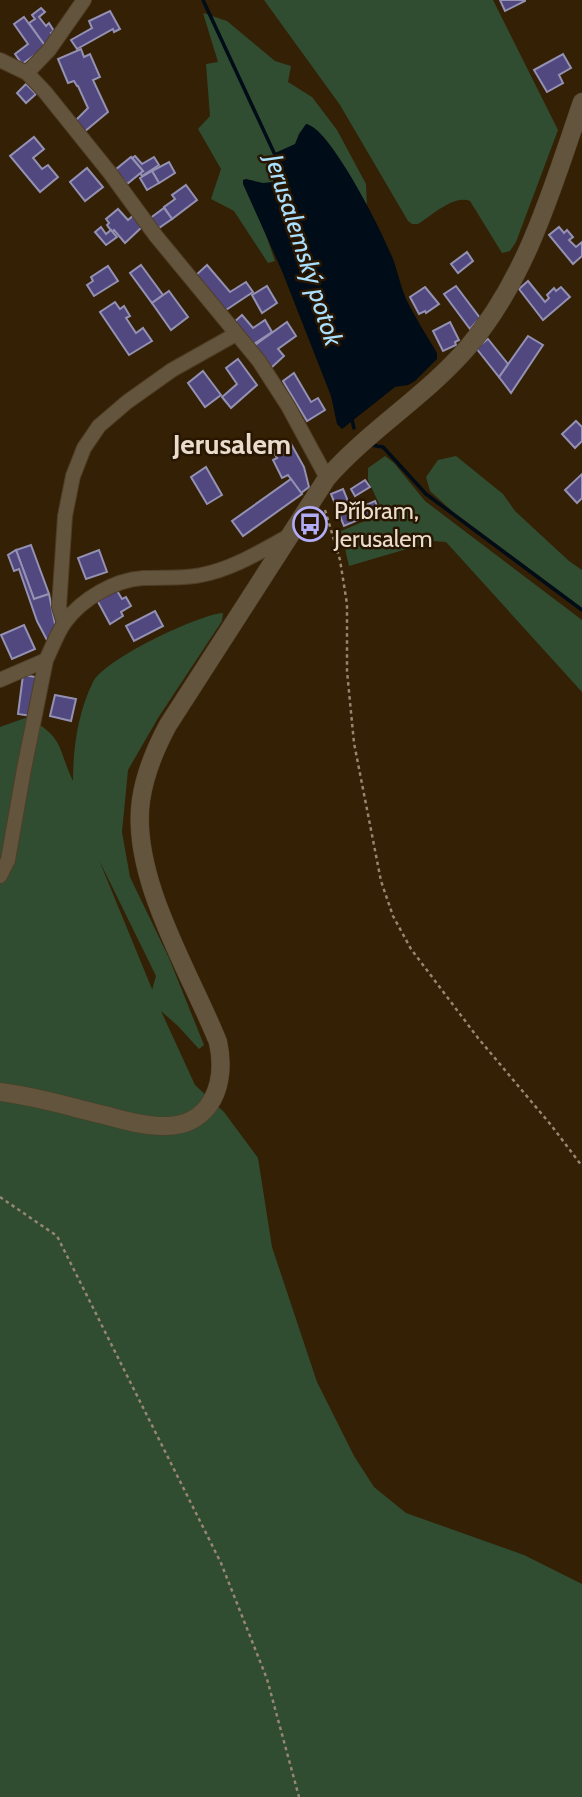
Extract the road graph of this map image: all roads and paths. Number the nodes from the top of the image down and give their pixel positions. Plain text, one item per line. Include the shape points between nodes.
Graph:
1 (83, 0) edge
2 (0, 60) edge
3 (27, 73) junction
4 (582, 102) edge
5 (236, 334) junction
6 (327, 478) junction
7 (315, 495) junction
8 (289, 536) junction
9 (64, 623) junction
10 (46, 660) junction
11 (0, 680) edge
12 (0, 876) edge
13 (0, 1092) edge
14 (582, 1166) edge
15 (0, 1197) edge
16 (299, 1797) edge

1 - 3 street via 50,50
2 - 3 street
3 - 5 street
4 - 6 street via 542,216 508,289 484,327 439,376 359,444
5 - 6 street via 275,384
5 - 9 street via 127,402 99,426 84,448 65,516 59,607
6 - 7 street
7 - 8 street
7 - 14 path via 330,520 340,560 347,604 354,743 381,881 393,916 411,949 478,1038
8 - 9 street via 219,571 121,582 90,599
8 - 13 street via 168,725 155,749 141,801 142,850 148,873 218,1042 222,1060 214,1098 200,1115 165,1126
9 - 10 street
10 - 11 street
10 - 12 street via 8,860
15 - 16 path via 57,1236 221,1563 267,1679

